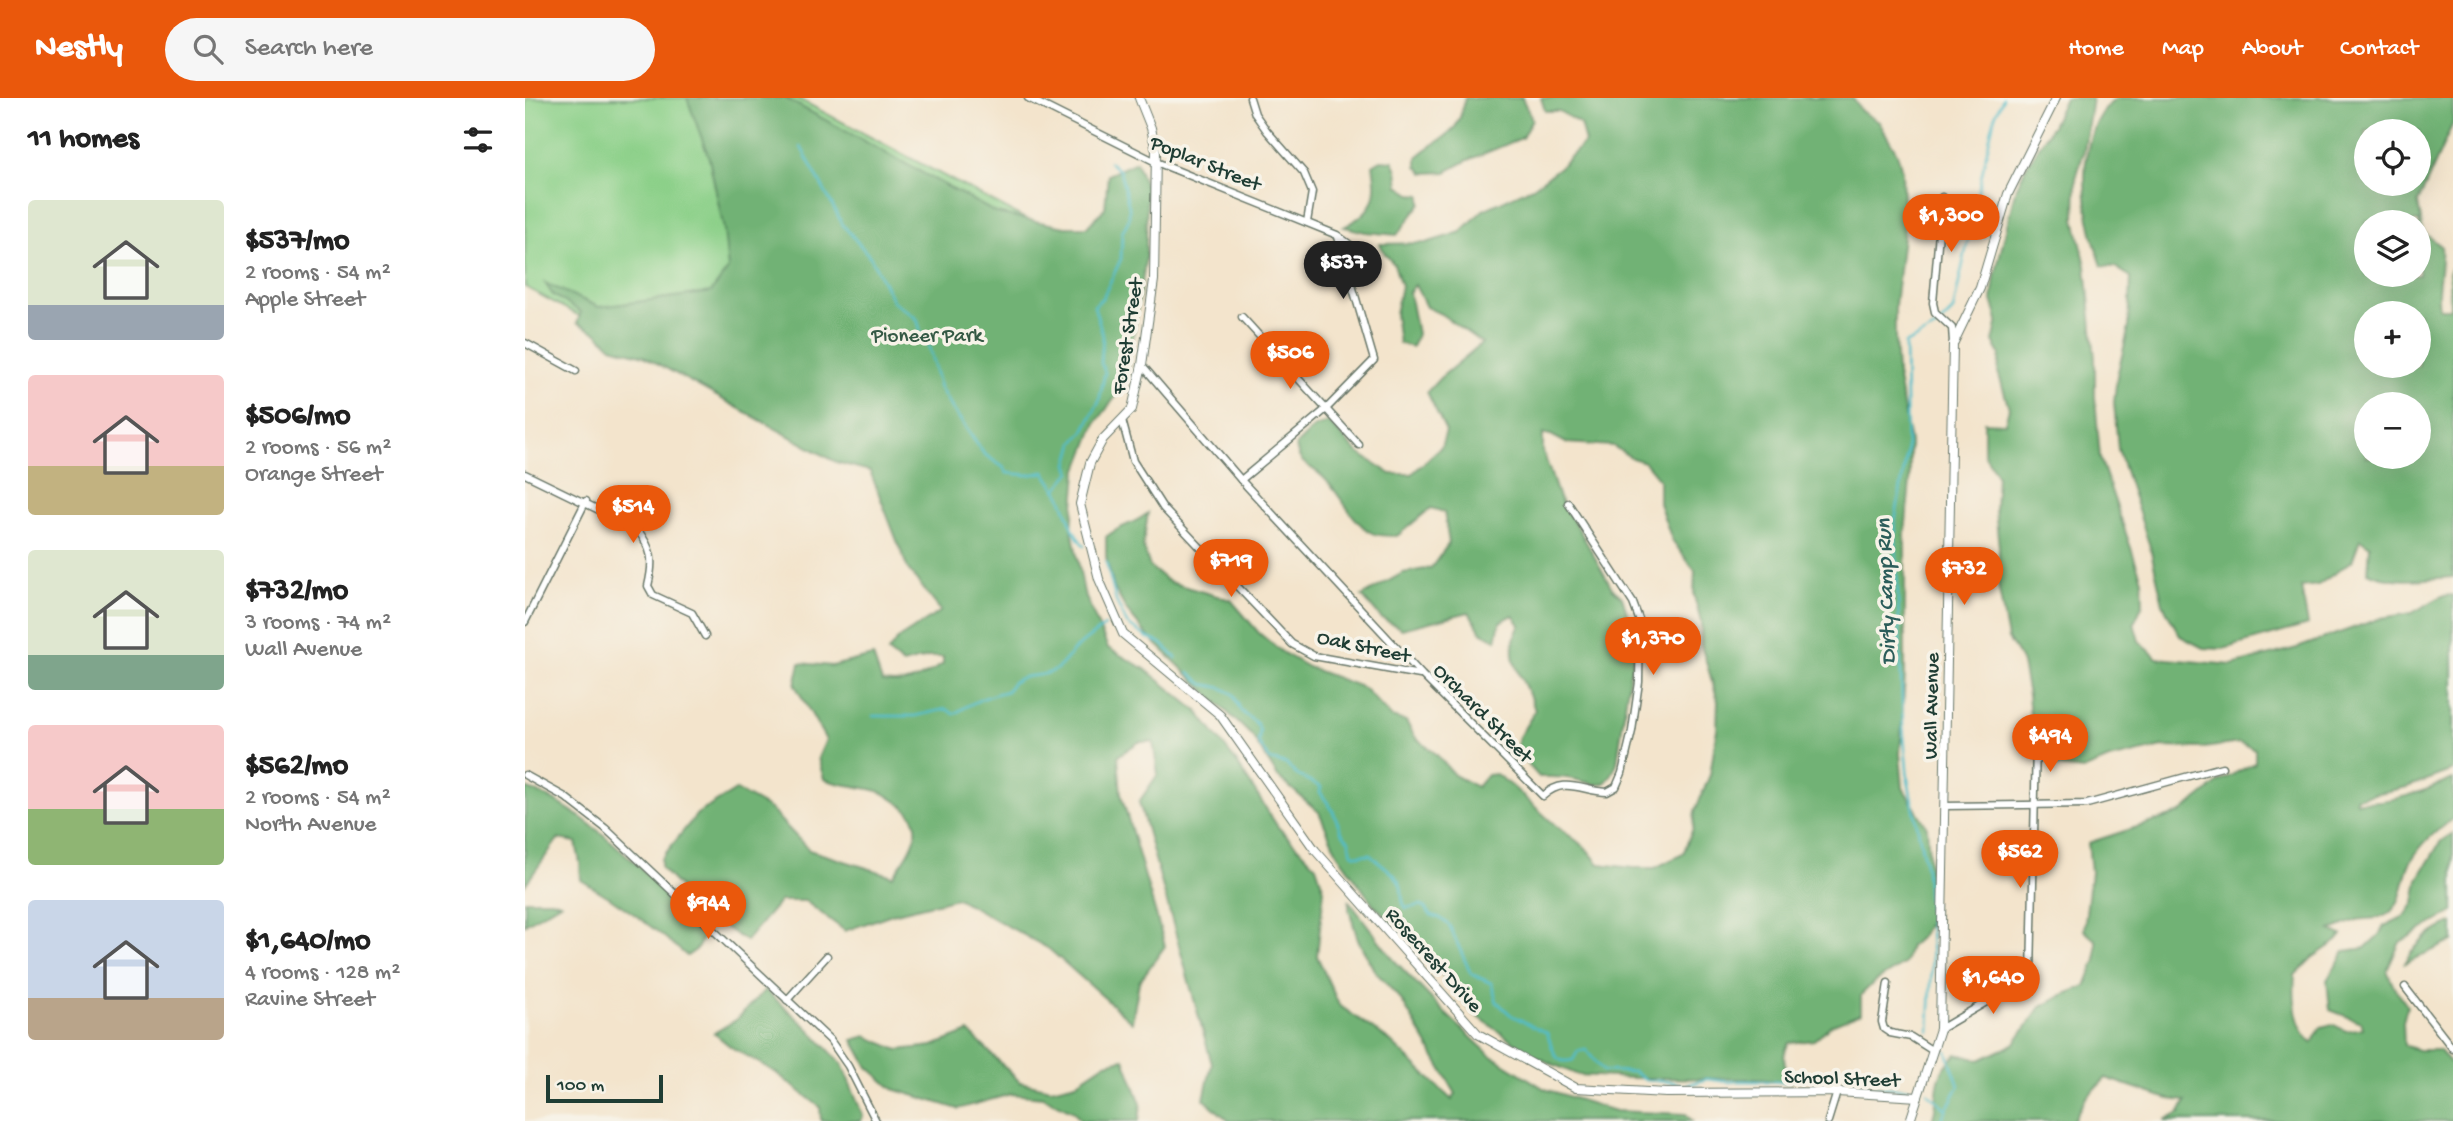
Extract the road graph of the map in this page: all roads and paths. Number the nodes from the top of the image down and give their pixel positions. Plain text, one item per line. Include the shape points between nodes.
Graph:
1 (1028, 98) edge
2 (1139, 98) edge
3 (1250, 98) edge
4 (2056, 98) edge
5 (1156, 162) junction
6 (1942, 197) dead end
7 (1307, 222) junction
8 (1337, 235) junction
9 (1370, 259) dead end
10 (1242, 317) dead end
11 (525, 343) edge
12 (1953, 344) junction
13 (1142, 365) junction
14 (576, 371) dead end
15 (1325, 410) junction
16 (1122, 420) junction
17 (1359, 445) dead end
18 (525, 474) edge
19 (1241, 480) junction
20 (586, 502) junction
21 (1568, 503) dead end
22 (525, 622) edge
23 (705, 636) dead end
24 (1422, 675) junction
25 (1175, 676) joint
26 (2036, 743) dead end
27 (2222, 766) dead end
28 (525, 775) edge
29 (2036, 805) junction
30 (1945, 806) junction
31 (827, 956) dead end
32 (1888, 983) dead end
33 (2405, 987) dead end
34 (787, 1000) junction
35 (1940, 1029) junction
36 (2453, 1049) edge
37 (1933, 1051) junction
38 (1765, 1091) joint
39 (1837, 1092) junction
40 (1918, 1097) junction
41 (876, 1121) edge
42 (1828, 1121) edge
43 (1910, 1121) edge

1 - 5 street, Poplar Street
2 - 5 street via 1151,128
3 - 7 street via 1267,131 1304,173 1312,192
4 - 12 street, Wall Avenue via 2008,194 1980,288
5 - 7 street, Poplar Street
5 - 13 street, Forest Street via 1154,280
6 - 12 street via 1933,303 1935,312 1952,328
7 - 8 street, Poplar Street
8 - 9 street, Poplar Street
8 - 15 street via 1374,360
10 - 15 street
11 - 14 street
12 - 30 street, Wall Avenue
13 - 16 street, Forest Street via 1132,409
13 - 19 street, Orchard Street
15 - 17 street
15 - 19 street
16 - 24 street, Oak Street via 1133,461 1163,508 1292,644 1314,656
16 - 25 street, Forest Street via 1103,439 1090,463 1080,504 1099,579 1123,634
18 - 20 street
19 - 24 street, Orchard Street
20 - 22 street
20 - 23 street via 636,528 648,543 653,566 648,586 653,594 692,613
21 - 24 street, Orchard Street via 1633,603 1640,622 1632,731 1616,786 1607,792 1566,785 1553,787 1543,796
25 - 38 street, Rosecrest Drive via 1220,715 1315,850 1478,1034 1576,1088 1665,1093
26 - 29 street
27 - 29 street via 2087,804
28 - 34 street via 565,797 605,828
29 - 30 street
29 - 35 street via 2031,976
30 - 35 street, Wall Avenue
31 - 34 street
32 - 37 street via 1884,1029 1911,1037
33 - 36 street
34 - 41 street via 830,1040
35 - 37 street, Wall Avenue
37 - 40 street, Wall Avenue
38 - 39 street, School Street
39 - 40 street, School Street
39 - 42 street
40 - 43 street, Wall Avenue

